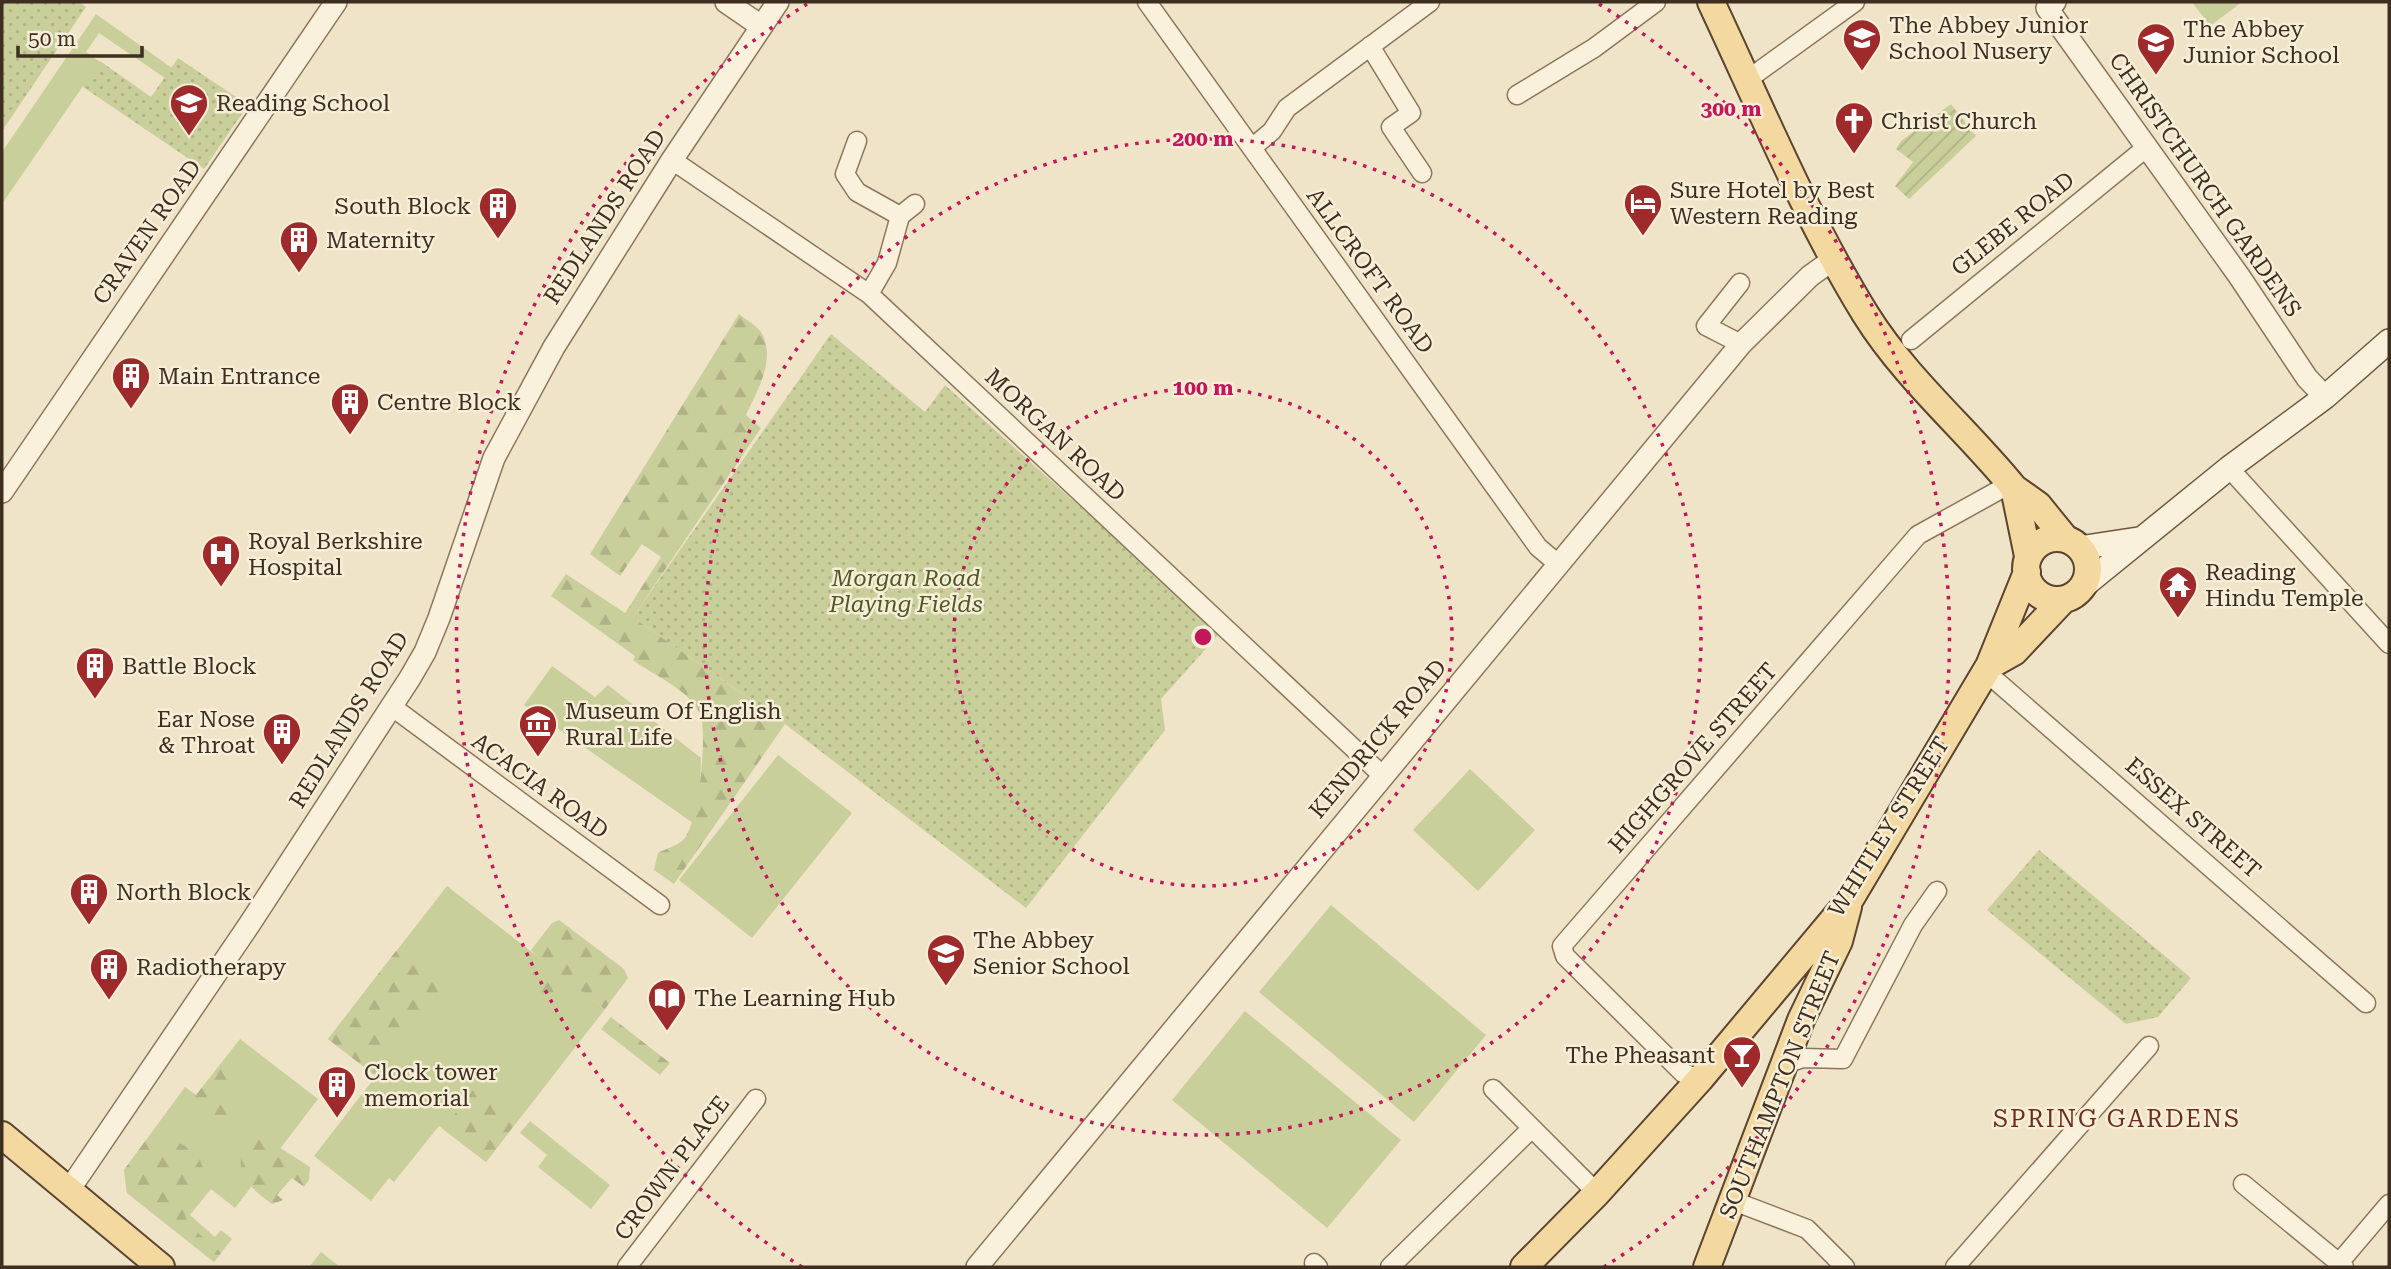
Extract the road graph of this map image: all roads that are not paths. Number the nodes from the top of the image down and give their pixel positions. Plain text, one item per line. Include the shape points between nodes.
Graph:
1 (336, 2) edge
2 (726, 2) edge
3 (778, 2) edge
4 (1147, 2) edge
5 (1430, 2) edge
6 (1656, 2) edge
7 (1711, 2) edge
8 (1855, 2) edge
9 (2048, 4) edge
10 (761, 26) junction
11 (1370, 46) junction
12 (1747, 80) junction
13 (1517, 95) dead end
14 (857, 141) dead end
15 (2147, 147) junction
16 (1252, 148) junction
17 (672, 160) junction
18 (1422, 173) dead end
19 (915, 204) dead end
20 (900, 216) junction
21 (1834, 259) junction
22 (1740, 283) dead end
23 (869, 294) junction
24 (1911, 340) dead end
25 (2389, 341) edge
26 (1741, 344) junction
27 (2325, 397) junction
28 (2229, 468) junction
29 (2012, 486) junction
30 (2, 492) edge
31 (2140, 538) junction
32 (2072, 542) junction
33 (1558, 564) junction
34 (2027, 564) junction
35 (2086, 584) junction
36 (2063, 600) junction
37 (2389, 644) edge
38 (1988, 669) junction
39 (391, 706) junction
40 (1382, 775) junction
41 (1937, 891) dead end
42 (1849, 901) junction
43 (660, 905) dead end
44 (2366, 1003) dead end
45 (1801, 1020) junction
46 (2149, 1046) dead end
47 (1818, 1059) junction
48 (1785, 1064) junction
49 (1699, 1079) junction
50 (1493, 1089) dead end
51 (756, 1099) dead end
52 (1532, 1128) junction
53 (4, 1143) edge
54 (2243, 1184) dead end
55 (69, 1190) junction
56 (1597, 1193) junction
57 (1731, 1200) junction
58 (2389, 1204) edge
59 (2341, 1266) edge
60 (162, 1267) edge
61 (627, 1267) edge
62 (977, 1267) edge
63 (1390, 1267) edge
64 (1524, 1267) edge
65 (1707, 1267) edge
66 (1845, 1267) edge
67 (1955, 1267) edge

1 - 30 street, CRAVEN ROAD
2 - 10 street
3 - 10 street, REDLANDS ROAD
4 - 16 street, ALLCROFT ROAD
5 - 11 street
6 - 13 street via 1594,48
7 - 12 main road
8 - 12 street
9 - 15 street, CHRISTCHURCH GARDENS
10 - 17 street, REDLANDS ROAD
11 - 16 street via 1287,108 1272,131
11 - 18 street via 1411,113 1391,127
12 - 21 main road
14 - 20 street via 845,174 857,192
15 - 24 street, GLEBE ROAD
15 - 27 street, CHRISTCHURCH GARDENS via 2307,378
16 - 33 street, ALLCROFT ROAD via 1538,547
17 - 23 street, MORGAN ROAD
17 - 39 street, REDLANDS ROAD via 554,347 494,458 425,652
19 - 20 street
20 - 23 street via 887,262
21 - 26 street, KENDRICK ROAD via 1810,276
21 - 29 main road via 1895,355
22 - 26 street via 1706,326
23 - 40 street, MORGAN ROAD
25 - 27 main road
26 - 33 street, KENDRICK ROAD
27 - 28 main road
28 - 31 main road
28 - 37 street
29 - 32 main road via 2038,505
29 - 34 main road
29 - 49 street, HIGHGROVE STREET via 1918,535 1562,946 1565,956 1683,1073
31 - 32 main road via 2111,545
31 - 35 main road
32 - 34 main road via 2054,537 2039,543
32 - 35 main road via 2085,563
33 - 40 street, KENDRICK ROAD
34 - 36 main road via 2033,587 2050,600
34 - 38 main road, WHITLEY STREET
35 - 36 main road
36 - 38 main road, WHITLEY STREET via 2014,652
38 - 42 main road, WHITLEY STREET
38 - 44 street, ESSEX STREET
39 - 43 street, ACACIA ROAD
39 - 55 street, REDLANDS ROAD
40 - 62 street, KENDRICK ROAD
41 - 47 street via 1913,925 1843,1059
42 - 45 main road, SOUTHAMPTON STREET via 1839,940
42 - 49 main road, WHITLEY STREET
45 - 47 street
45 - 48 main road, SOUTHAMPTON STREET
46 - 67 street
47 - 48 street
48 - 57 main road, SOUTHAMPTON STREET
49 - 56 main road, WHITLEY STREET
50 - 52 street
51 - 61 street, CROWN PLACE
52 - 56 street
52 - 63 street
53 - 55 main road
54 - 59 street
55 - 60 main road
56 - 64 main road, WHITLEY STREET
57 - 65 main road, SOUTHAMPTON STREET
57 - 66 street via 1807,1229
58 - 59 street

